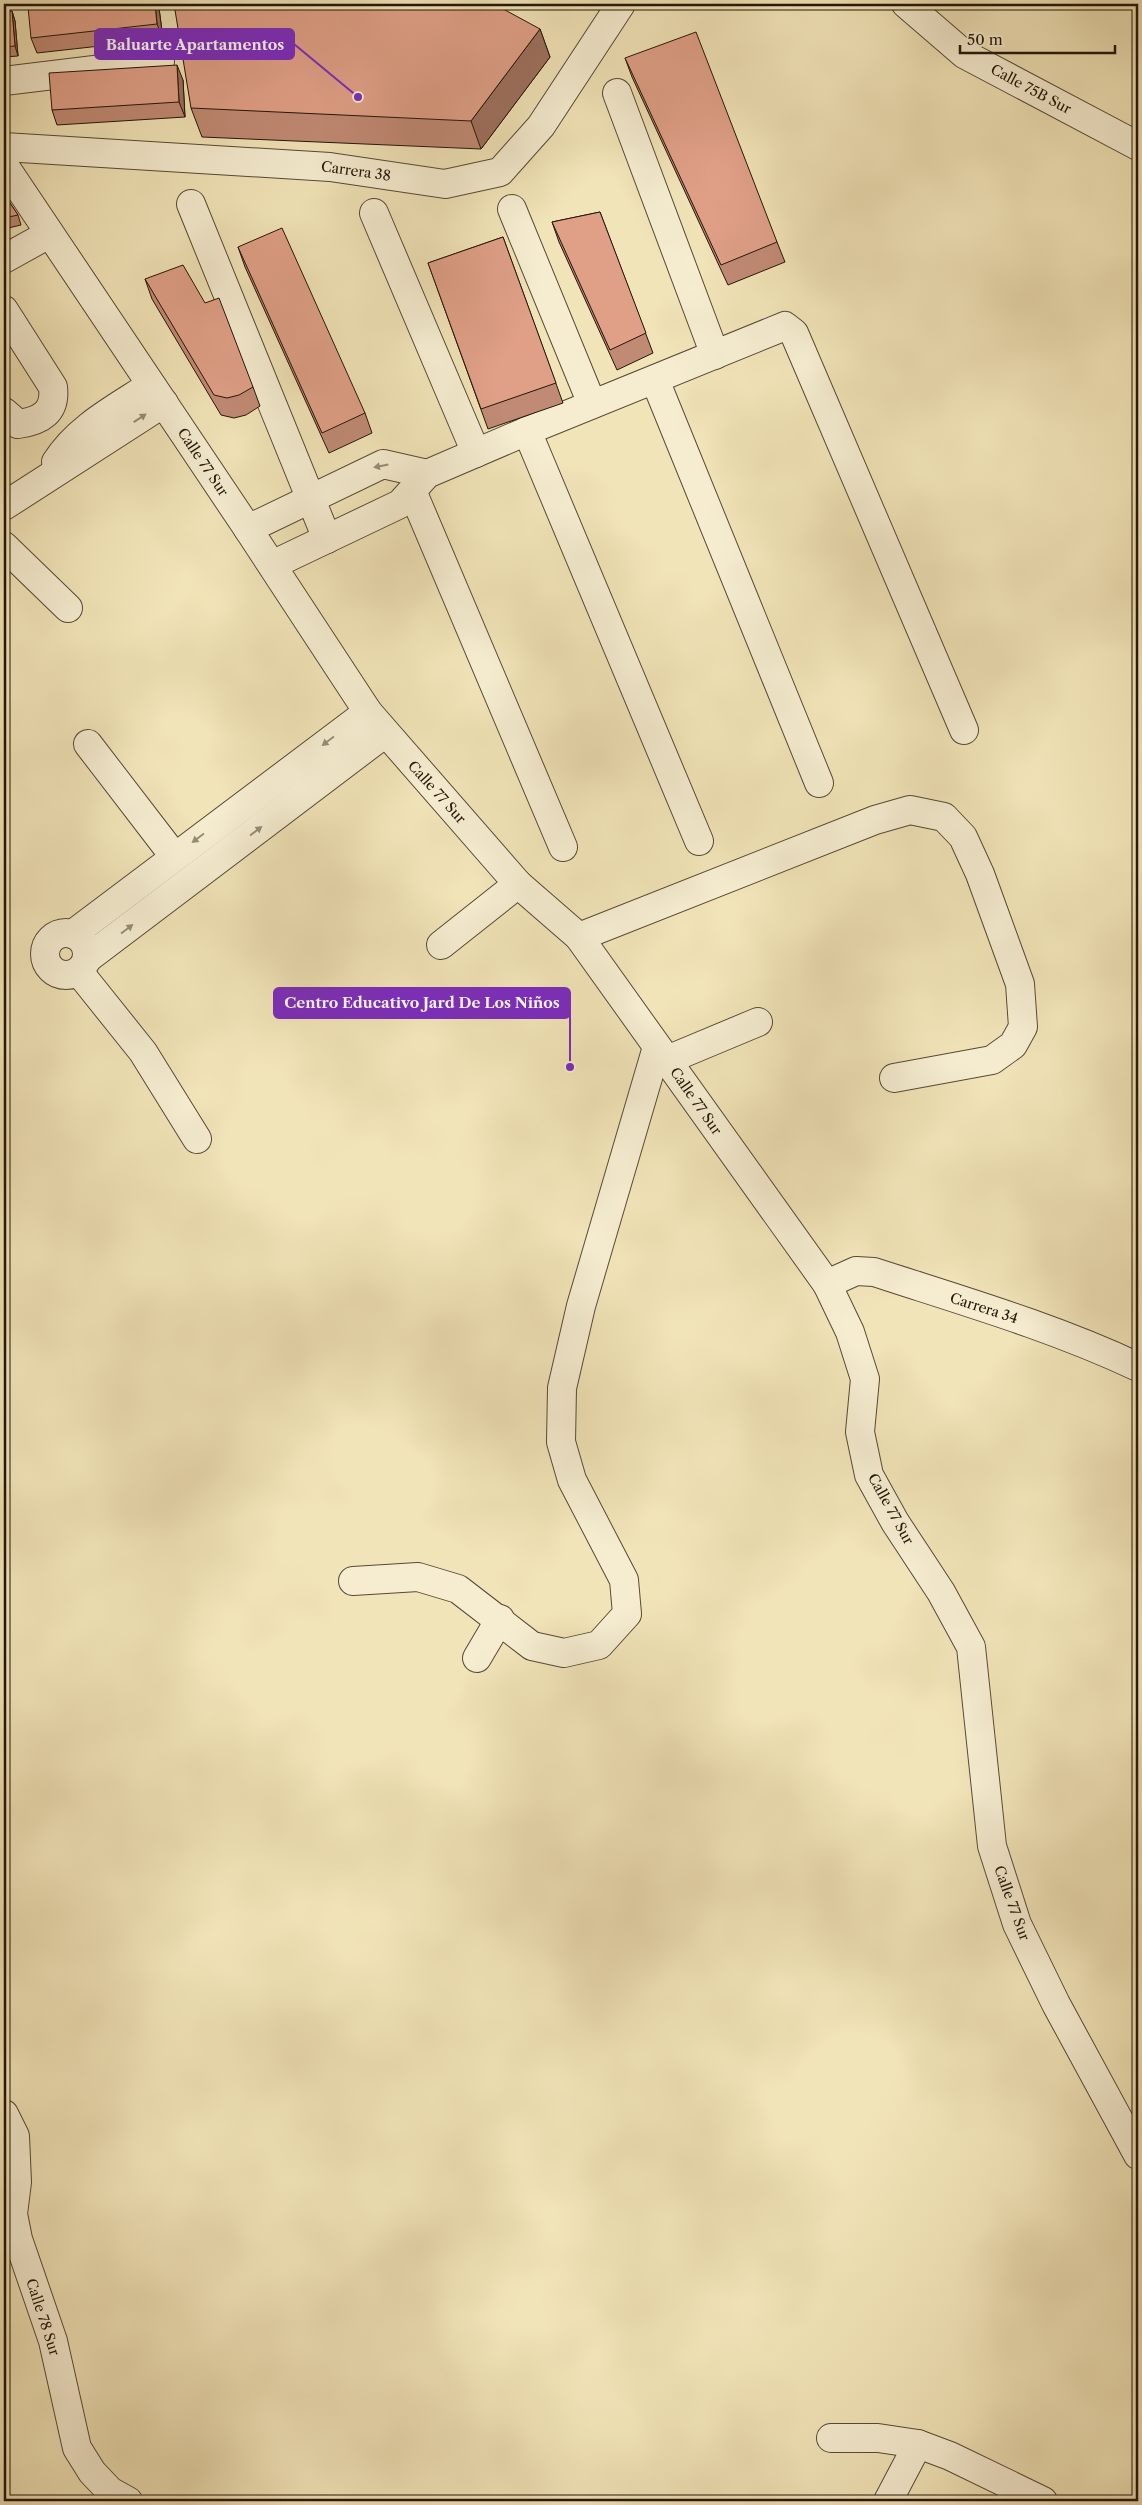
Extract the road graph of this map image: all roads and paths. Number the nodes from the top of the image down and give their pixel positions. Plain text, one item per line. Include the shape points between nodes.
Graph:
1 (620, 4) edge
2 (906, 4) edge
3 (160, 62) dead end
4 (4, 81) edge
5 (617, 93) dead end
6 (1138, 146) edge
7 (4, 148) edge
8 (4, 165) edge
9 (191, 204) dead end
10 (512, 209) dead end
11 (374, 212) dead end
12 (50, 234) junction
13 (4, 259) edge
14 (4, 310) edge
15 (715, 355) junction
16 (655, 380) junction
17 (158, 394) junction
18 (592, 404) junction
19 (4, 412) edge
20 (527, 431) junction
21 (476, 453) junction
22 (420, 483) junction
23 (310, 498) junction
24 (4, 506) edge
25 (248, 529) junction
26 (327, 539) junction
27 (4, 546) edge
28 (272, 565) junction
29 (68, 608) dead end
30 (368, 712) junction
31 (964, 730) dead end
32 (384, 734) junction
33 (88, 744) dead end
34 (819, 783) dead end
35 (699, 841) dead end
36 (563, 847) dead end
37 (174, 856) junction
38 (518, 884) junction
39 (73, 934) junction
40 (578, 937) junction
41 (441, 945) dead end
42 (83, 965) junction
43 (758, 1022) dead end
44 (662, 1054) junction
45 (894, 1078) dead end
46 (197, 1139) dead end
47 (827, 1284) junction
48 (1138, 1367) edge
49 (353, 1581) dead end
50 (500, 1619) junction
51 (477, 1658) dead end
52 (4, 2114) edge
53 (1138, 2155) edge
54 (831, 2438) dead end
55 (918, 2444) junction
56 (128, 2501) edge
57 (888, 2501) edge
58 (1044, 2501) edge

1 - 7 street, Carrera 38 via 541,126 500,172 445,184 330,167
2 - 6 street, Calle 75B Sur via 964,54
3 - 4 street
5 - 15 street
8 - 12 street, Calle 77 Sur
9 - 23 street
10 - 18 street
11 - 21 street
12 - 13 street
12 - 17 street, Calle 77 Sur
14 - 19 street via 53,387 55,400 48,412 33,422 18,424
15 - 16 street
15 - 31 street via 785,326 794,332
16 - 18 street
16 - 34 street
17 - 24 street via 87,428 70,442 46,478
17 - 25 street, Calle 77 Sur
18 - 20 street
20 - 21 street
20 - 35 street
21 - 22 street
22 -> 23 street via 383,464
22 - 26 street via 400,504
22 - 36 street
23 - 25 street
23 - 26 street
25 - 28 street, Calle 77 Sur
26 - 28 street
27 - 29 street
28 - 30 street, Calle 77 Sur
30 - 32 street, Calle 77 Sur
30 -> 37 street
32 - 38 street, Calle 77 Sur
42 -> 32 street
33 - 37 street
37 - 39 street
38 - 40 street, Calle 77 Sur
38 - 41 street
39 - 42 street via 82,939 87,948
39 - 42 street via 62,933 52,937 44,957 48,967 57,974 68,976
40 - 44 street, Calle 77 Sur
40 - 45 street via 876,820 910,810 944,817 963,837 980,874 1020,984 1022,1027 1013,1046 992,1060
42 - 46 street via 143,1052
43 - 44 street
44 - 47 street, Calle 77 Sur
44 - 50 street via 580,1306 562,1388 561,1442 572,1480 624,1580 627,1614 599,1645 564,1653 532,1646
47 - 48 street, Carrera 34 via 856,1271 874,1272 1051,1330
47 - 53 street, Calle 77 Sur via 850,1332 865,1380 860,1432 870,1475 971,1647 992,1846 1017,1924 1056,2004
49 - 50 street via 418,1577 458,1589
50 - 51 street
52 - 56 street, Calle 78 Sur via 15,2136 17,2182 13,2214 18,2239 53,2342 77,2448 92,2472 110,2491
54 - 55 street via 878,2438
55 - 57 street
55 - 58 street

